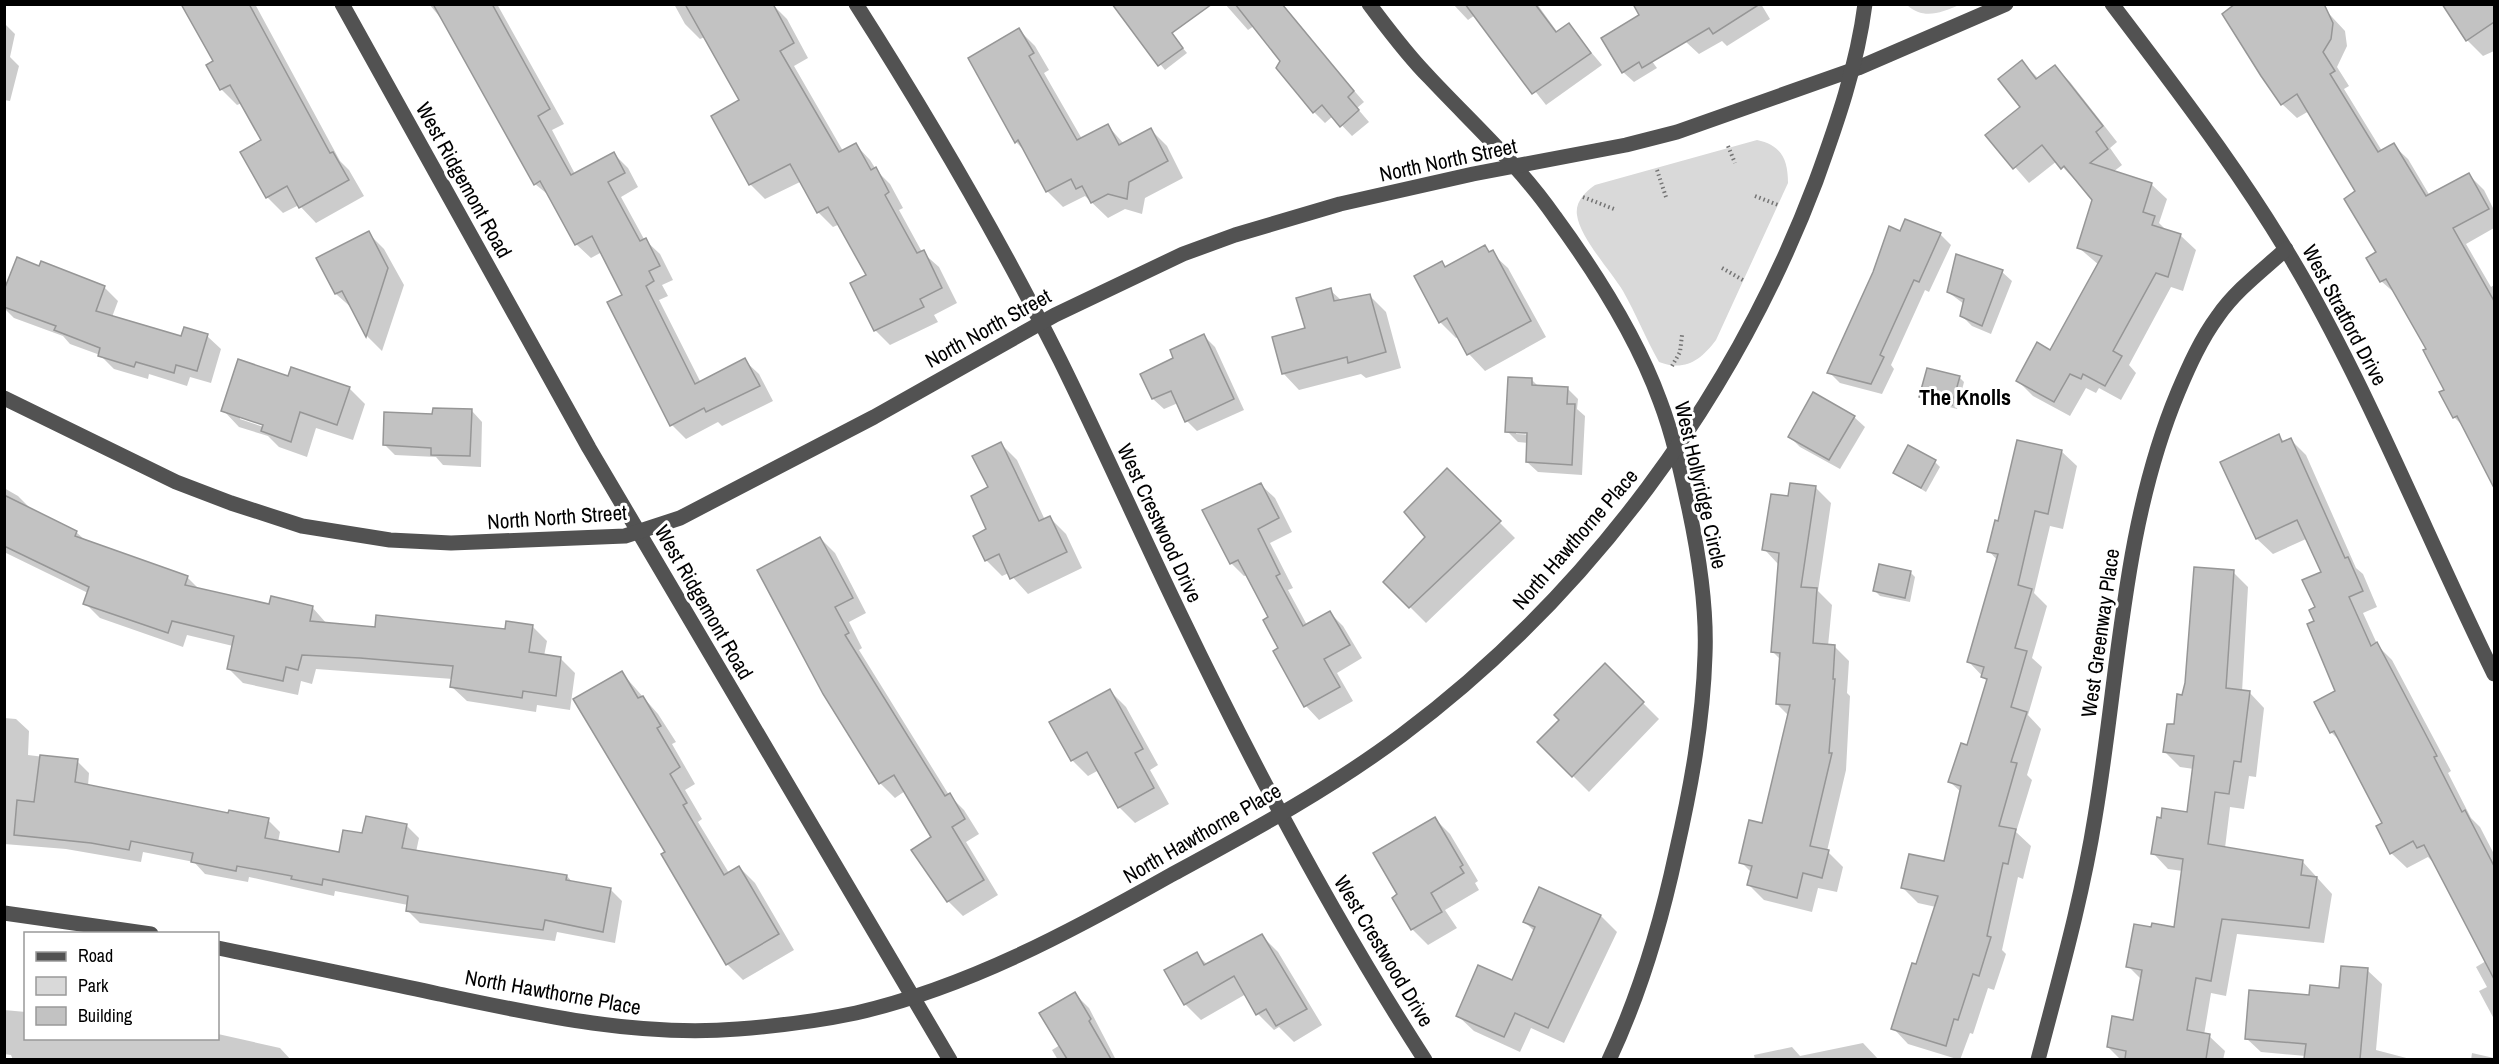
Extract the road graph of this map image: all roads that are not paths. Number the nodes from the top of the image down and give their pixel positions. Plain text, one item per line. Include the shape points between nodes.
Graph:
1 (342, 4) edge
2 (856, 4) edge
3 (1369, 4) edge
4 (2006, 4) edge
5 (2112, 4) edge
6 (1865, 5) edge
7 (1852, 70) junction
8 (1515, 167) junction
9 (2286, 249) junction
10 (1041, 323) junction
11 (4, 398) edge
12 (1675, 450) junction
13 (639, 533) junction
14 (2494, 674) edge
15 (1281, 814) junction
16 (4, 913) edge
17 (144, 932) edge
18 (219, 948) edge
19 (912, 997) junction
20 (950, 1059) edge
21 (1425, 1059) edge
22 (1609, 1059) edge
23 (2038, 1059) edge

1 - 13 street, West Ridgemont Road
2 - 10 street, West Crestwood Drive via 945,147
3 - 8 street, West Hollyridge Circle via 1427,75
4 - 7 street, North North Street
5 - 9 street, West Stratford Drive via 2214,138
6 - 7 street, North Hawthorne Place
7 - 8 street, North North Street via 1677,132
7 - 12 street, North Hawthorne Place via 1834,134 1776,274
8 - 10 street, North North Street via 1340,204 1235,235 1155,265
8 - 12 street, West Hollyridge Circle via 1555,216 1609,298 1652,379
9 - 14 street, West Stratford Drive via 2371,409
9 - 23 street, West Greenway Place via 2233,298 2209,329 2183,380 2154,456 2131,556 2086,872
10 - 13 street, North North Street via 833,439 680,518
10 - 15 street, West Crestwood Drive via 1207,670
11 - 13 street, North North Street via 176,482 302,526 390,540 463,544
12 - 15 street, North Hawthorne Place via 1602,546 1515,638 1396,739
12 - 22 street, West Hollyridge Circle via 1696,542 1702,593 1702,714 1671,876 1633,1005
13 - 19 street, West Ridgemont Road
15 - 19 street, North Hawthorne Place via 1074,928
15 - 21 street, West Crestwood Drive via 1363,960
16 - 17 street
18 - 19 street, North Hawthorne Place via 541,1015 652,1029 765,1026 853,1013
19 - 20 street, West Ridgemont Road

